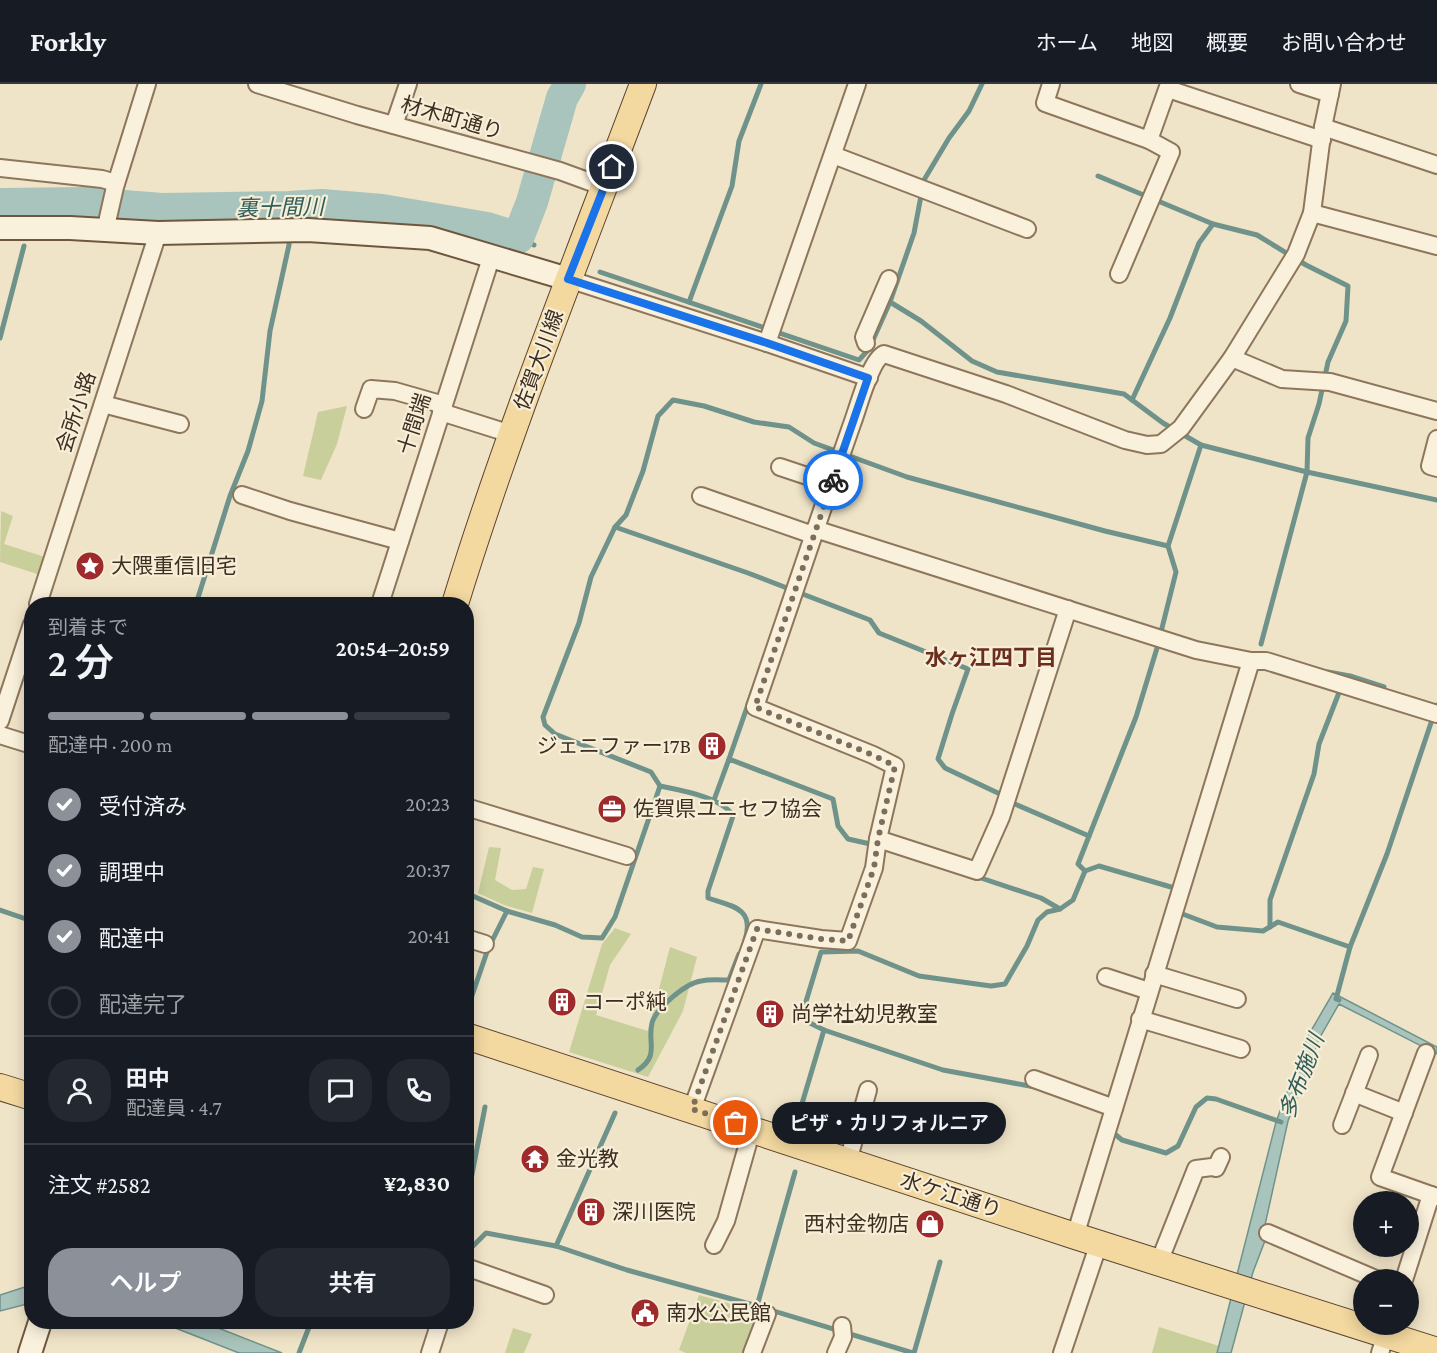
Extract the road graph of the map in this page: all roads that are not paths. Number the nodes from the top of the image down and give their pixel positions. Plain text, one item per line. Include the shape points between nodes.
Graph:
1 (147, 84) edge
2 (257, 84) edge
3 (408, 84) edge
4 (643, 84) edge
5 (857, 84) edge
6 (1051, 84) edge
7 (1299, 84) edge
8 (1169, 86) edge
9 (1331, 89) edge
10 (394, 125) junction
11 (1322, 134) junction
12 (1149, 140) junction
13 (832, 155) junction
14 (1437, 165) edge
15 (0, 168) edge
16 (116, 185) junction
17 (604, 187) junction
18 (1312, 213) junction
19 (0, 228) edge
20 (106, 228) junction
21 (1027, 229) dead end
22 (158, 233) junction
23 (1437, 246) edge
24 (491, 258) junction
25 (1119, 274) dead end
26 (568, 279) junction
27 (889, 279) dead end
28 (770, 334) junction
29 (866, 343) dead end
30 (1232, 358) junction
31 (868, 378) junction
32 (103, 404) junction
33 (364, 409) dead end
34 (442, 409) junction
35 (1437, 411) edge
36 (180, 424) dead end
37 (508, 433) junction
38 (1437, 439) edge
39 (780, 467) dead end
40 (1437, 468) edge
41 (831, 484) junction
42 (242, 495) dead end
43 (701, 496) dead end
44 (814, 532) junction
45 (400, 541) junction
46 (40, 597) edge
47 (382, 597) edge
48 (457, 597) edge
49 (1068, 609) junction
50 (24, 648) edge
51 (1251, 661) junction
52 (1432, 713) edge
53 (1, 716) edge
54 (0, 735) edge
55 (24, 742) edge
56 (474, 809) edge
57 (877, 846) junction
58 (627, 856) dead end
59 (474, 941) edge
60 (485, 944) dead end
61 (1154, 974) junction
62 (1106, 978) dead end
63 (1149, 991) junction
64 (1237, 999) dead end
65 (1140, 1019) junction
66 (474, 1039) edge
67 (1241, 1048) dead end
68 (1426, 1053) dead end
69 (1369, 1055) dead end
70 (1034, 1080) dead end
71 (0, 1087) edge
72 (868, 1090) dead end
73 (1354, 1093) junction
74 (24, 1094) edge
75 (1114, 1108) junction
76 (692, 1109) junction
77 (1404, 1113) junction
78 (1342, 1125) dead end
79 (752, 1129) junction
80 (1221, 1157) dead end
81 (848, 1161) junction
82 (1434, 1196) edge
83 (1268, 1233) dead end
84 (1087, 1240) junction
85 (714, 1245) dead end
86 (1160, 1262) junction
87 (1353, 1269) edge
88 (1408, 1269) edge
89 (474, 1270) edge
90 (545, 1295) dead end
91 (767, 1314) dead end
92 (37, 1329) edge
93 (438, 1329) edge
94 (842, 1331) dead end
95 (1385, 1337) edge
96 (1437, 1351) edge
97 (30, 1353) edge
98 (430, 1353) edge
99 (752, 1353) edge
100 (836, 1353) edge
101 (1062, 1353) edge

1 - 16 street
2 - 10 street, 材木町通り
3 - 10 street
4 - 17 main road, 佐賀大川線
5 - 13 street
6 - 12 street via 1046,102
7 - 9 street
8 - 11 street
8 - 12 street
9 - 11 street
10 - 17 street, 材木町通り
11 - 14 street
11 - 18 street
12 - 25 street via 1170,152
13 - 21 street
13 - 28 street
15 - 16 street via 102,179
16 - 20 street
17 - 26 main road, 佐賀大川線
18 - 23 street
18 - 30 street via 1293,258
19 - 20 street
20 - 22 street
22 - 24 street via 308,230 430,238
22 - 32 street, 会所小路
24 - 26 street
24 - 34 street, 十間端
26 - 28 street
26 - 37 main road, 佐賀大川線
27 - 29 street via 864,337
28 - 31 street
30 - 31 street via 1179,431 1161,444 1147,445 884,354 879,356
30 - 35 street via 1282,379 1324,381
31 - 41 street
32 - 36 street
32 - 46 street, 会所小路
33 - 34 street via 371,389 395,391
34 - 37 street
34 - 45 street, 十間端
37 - 48 main road, 佐賀大川線
38 - 40 street via 1430,466
39 - 41 street
41 - 44 street
42 - 45 street
43 - 44 street
44 - 49 street
44 - 57 street via 755,707 895,766
45 - 47 street, 十間端
49 - 51 street via 1196,650
49 - 57 street via 1001,817 977,871
50 - 53 street
51 - 52 street via 1266,661
51 - 61 street
54 - 55 street
56 - 58 street
57 - 76 street via 874,868 848,941 757,929
59 - 60 street
61 - 63 street
61 - 64 street
62 - 63 street
63 - 65 street
65 - 67 street
65 - 75 street
66 - 76 main road, 水ケ江通り
68 - 77 street
69 - 73 street
70 - 75 street
71 - 74 main road
72 - 81 street
73 - 77 street
73 - 78 street
75 - 84 street
76 - 79 main road, 水ケ江通り
77 - 82 street via 1380,1178
79 - 81 main road, 水ケ江通り
79 - 85 street via 726,1221
80 - 86 street via 1216,1168 1196,1169
81 - 84 main road, 水ケ江通り
82 - 88 street
83 - 87 street
84 - 86 main road, 水ケ江通り
84 - 101 street
86 - 95 main road, 水ケ江通り
89 - 90 street
91 - 99 street
92 - 97 street
93 - 98 street
94 - 100 street
95 - 96 main road, 水ケ江通り

